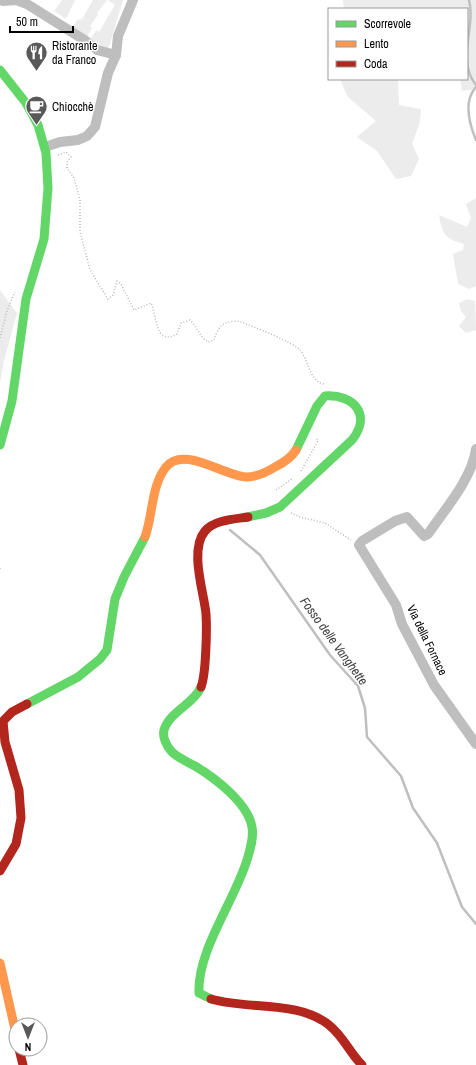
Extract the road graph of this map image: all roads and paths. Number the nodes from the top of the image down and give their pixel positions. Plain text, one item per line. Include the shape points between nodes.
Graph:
1 (3, 0) edge
2 (133, 0) edge
3 (116, 55) junction
4 (0, 70) edge
5 (45, 147) junction
6 (66, 152) dead end
7 (326, 385) dead end
8 (0, 445) edge
9 (476, 449) edge
10 (281, 508) junction
11 (359, 546) junction
12 (476, 744) edge
13 (0, 871) edge
14 (0, 963) edge
15 (12, 1017) edge
16 (362, 1065) edge

1 - 3 street via 16,0 27,4 97,50
2 - 3 street via 118,36
3 - 5 street via 108,73 95,127 87,136 78,140
4 - 5 main road via 35,118
5 - 8 main road via 48,194 41,254 27,295 16,375
6 - 7 path via 71,157 67,162 67,168 74,178 80,200 80,232 90,270 108,300 113,295 117,281 134,310 150,303 155,309 156,325 166,336 177,334 181,323 190,320 208,342 214,340 220,326 225,323 241,322 291,343 307,359 315,378 320,384
9 - 11 street via 475,460 464,482 428,534 424,536 407,517 395,521 362,541
10 - 11 path via 300,517 325,523
10 - 13 main road via 355,437 360,418 358,409 346,397 325,396 313,412 298,449 287,460 258,476 230,474 179,458 166,466 144,541 117,594 108,649 88,671 12,712 3,722 3,738 15,771 21,811 16,844
10 - 16 main road via 262,516 214,525 206,530 200,539 199,567 206,616 204,680 199,691 169,721 163,738 172,752 219,783 237,801 252,829 250,851 200,969 199,993 206,998 223,1002 301,1010 313,1015 338,1032
11 - 12 street, Via della Fornace via 396,604 402,624 434,685
14 - 15 main road

